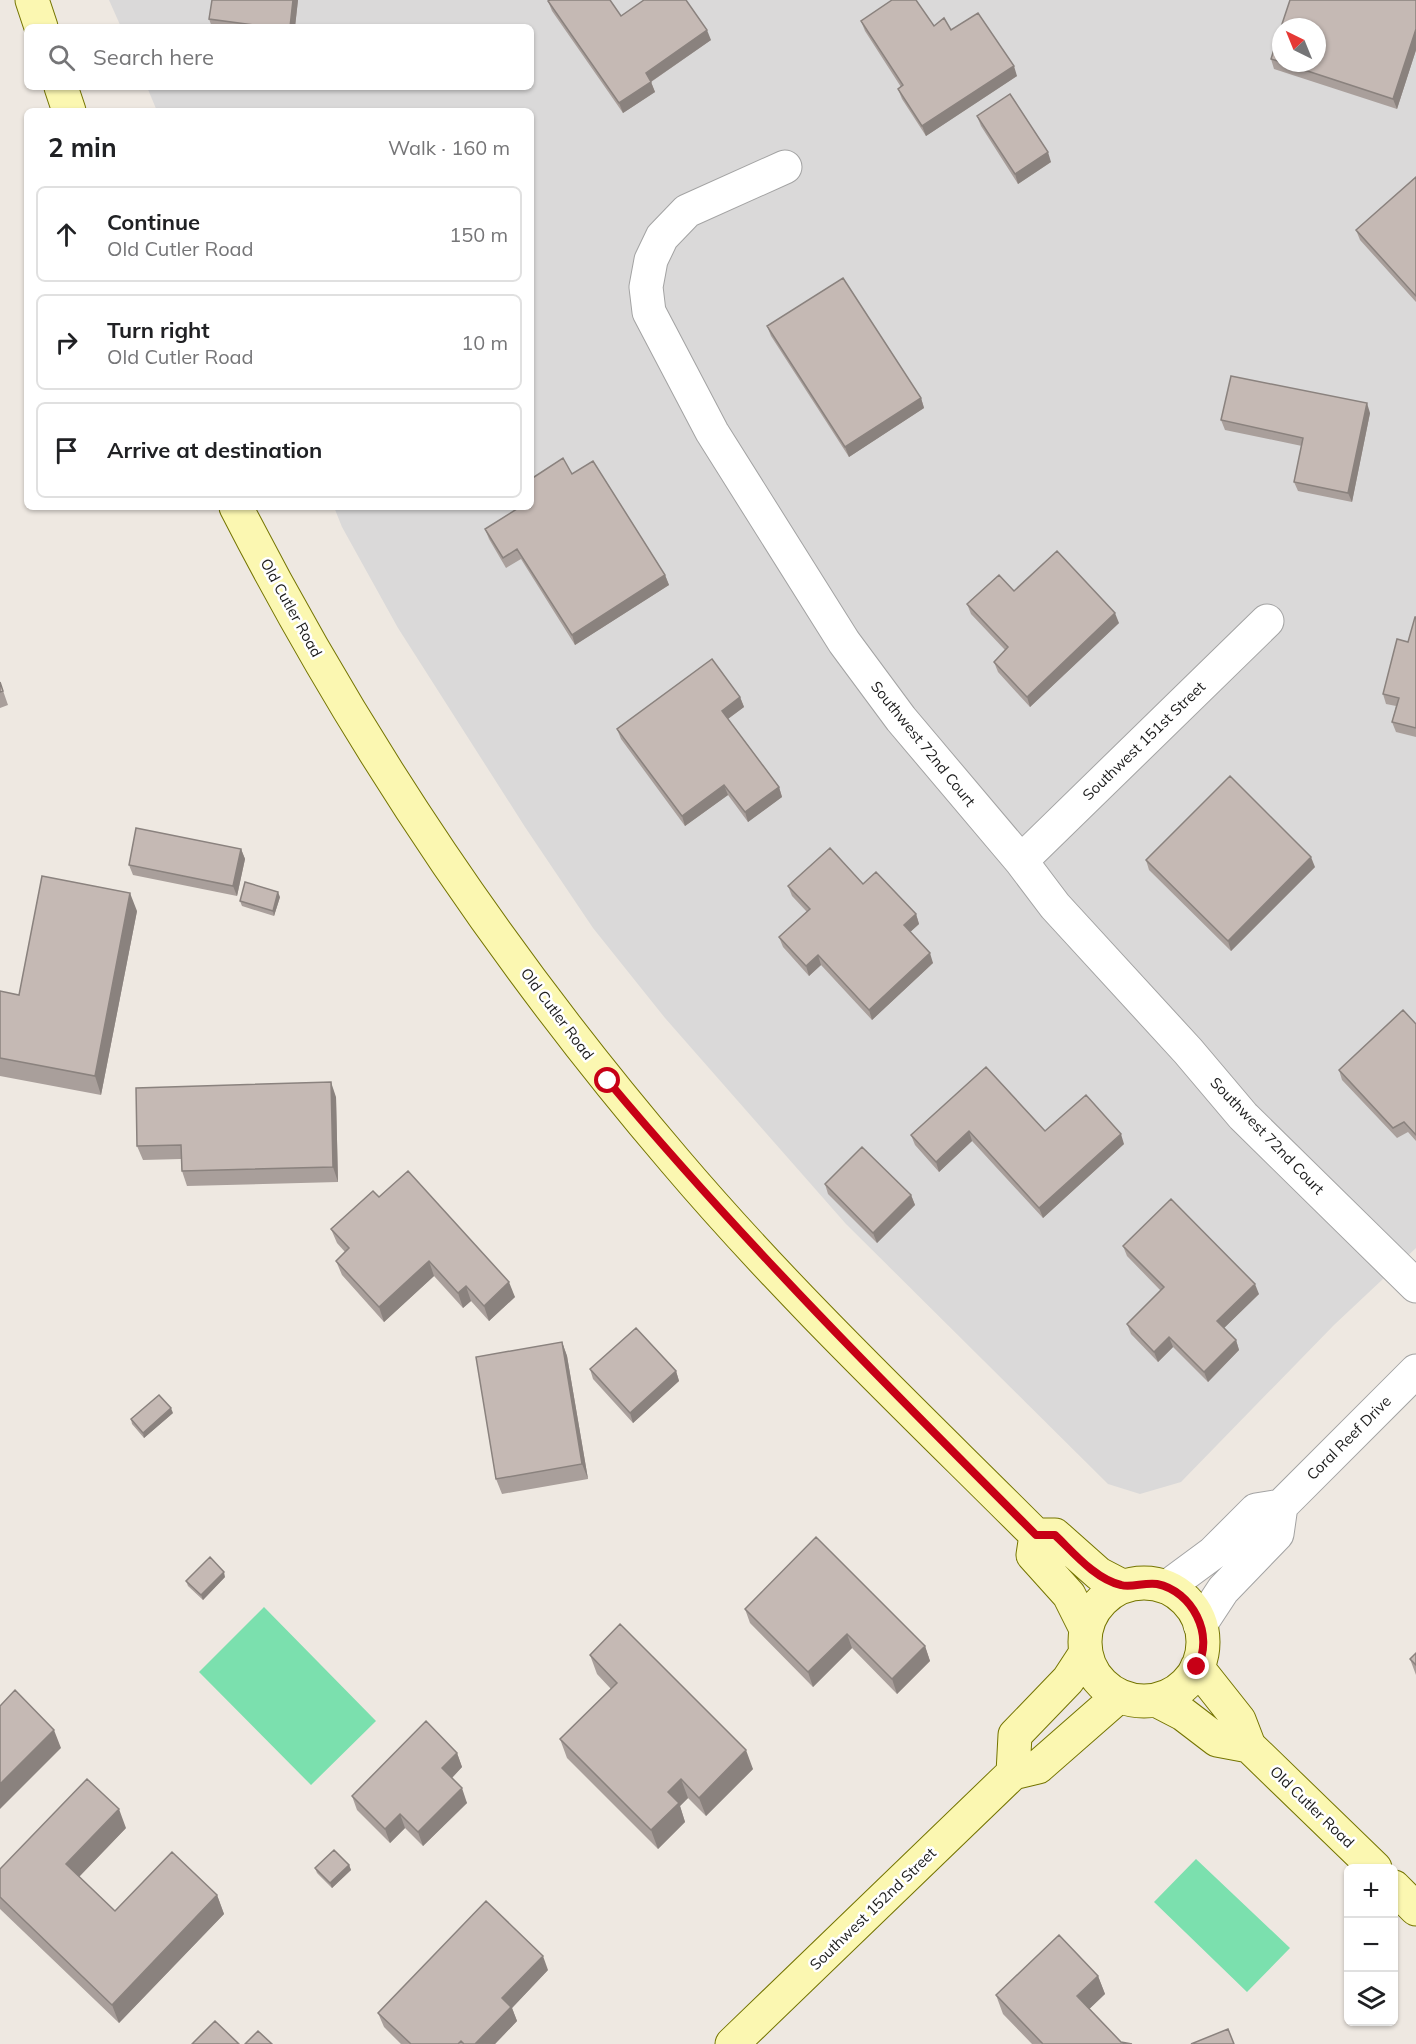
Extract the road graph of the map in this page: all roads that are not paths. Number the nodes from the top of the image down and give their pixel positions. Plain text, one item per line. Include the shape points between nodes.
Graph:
1 (32, 0) edge
2 (40, 24) edge
3 (62, 90) edge
4 (68, 108) edge
5 (784, 167) dead end
6 (238, 510) edge
7 (1267, 621) dead end
8 (1021, 861) junction
9 (1416, 1286) edge
10 (1416, 1371) edge
11 (1281, 1506) junction
12 (1036, 1535) junction
13 (1122, 1586) junction
14 (1167, 1587) junction
15 (1200, 1625) junction
16 (1085, 1642) junction
17 (1197, 1667) junction
18 (1119, 1696) junction
19 (1156, 1700) junction
20 (1249, 1746) junction
21 (1013, 1773) junction
22 (1370, 1864) edge
23 (1398, 1891) edge
24 (1416, 1909) edge
25 (732, 2044) edge

1 - 2 main road
3 - 4 main road
5 - 8 street, Southwest 72nd Court via 687,211 668,230 648,270 649,312 712,432 849,650 901,719
6 - 12 main road, Old Cutler Road via 333,682 419,823 608,1081 676,1163 806,1304
7 - 8 street, Southwest 151st Street
8 - 9 street, Southwest 72nd Court via 1055,906 1244,1116
10 - 11 street, Coral Reef Drive
11 - 14 street via 1256,1510 1213,1553
11 - 15 street via 1277,1534 1223,1590
12 - 13 main road via 1055,1535 1099,1574
12 - 16 main road via 1033,1556 1069,1596
13 - 14 main road via 1144,1582
13 - 16 main road via 1097,1604
14 - 15 main road via 1187,1601
15 - 17 main road via 1203,1646
16 - 18 main road via 1091,1671
16 - 21 main road via 1068,1680 1015,1735
17 - 19 main road via 1180,1688
17 - 20 main road, Old Cutler Road via 1239,1720
18 - 19 main road via 1133,1701
18 - 21 main road, Southwest 152nd Street via 1038,1767
19 - 20 main road via 1183,1714 1217,1740
20 - 22 main road, Old Cutler Road
21 - 25 main road, Southwest 152nd Street
23 - 24 main road

